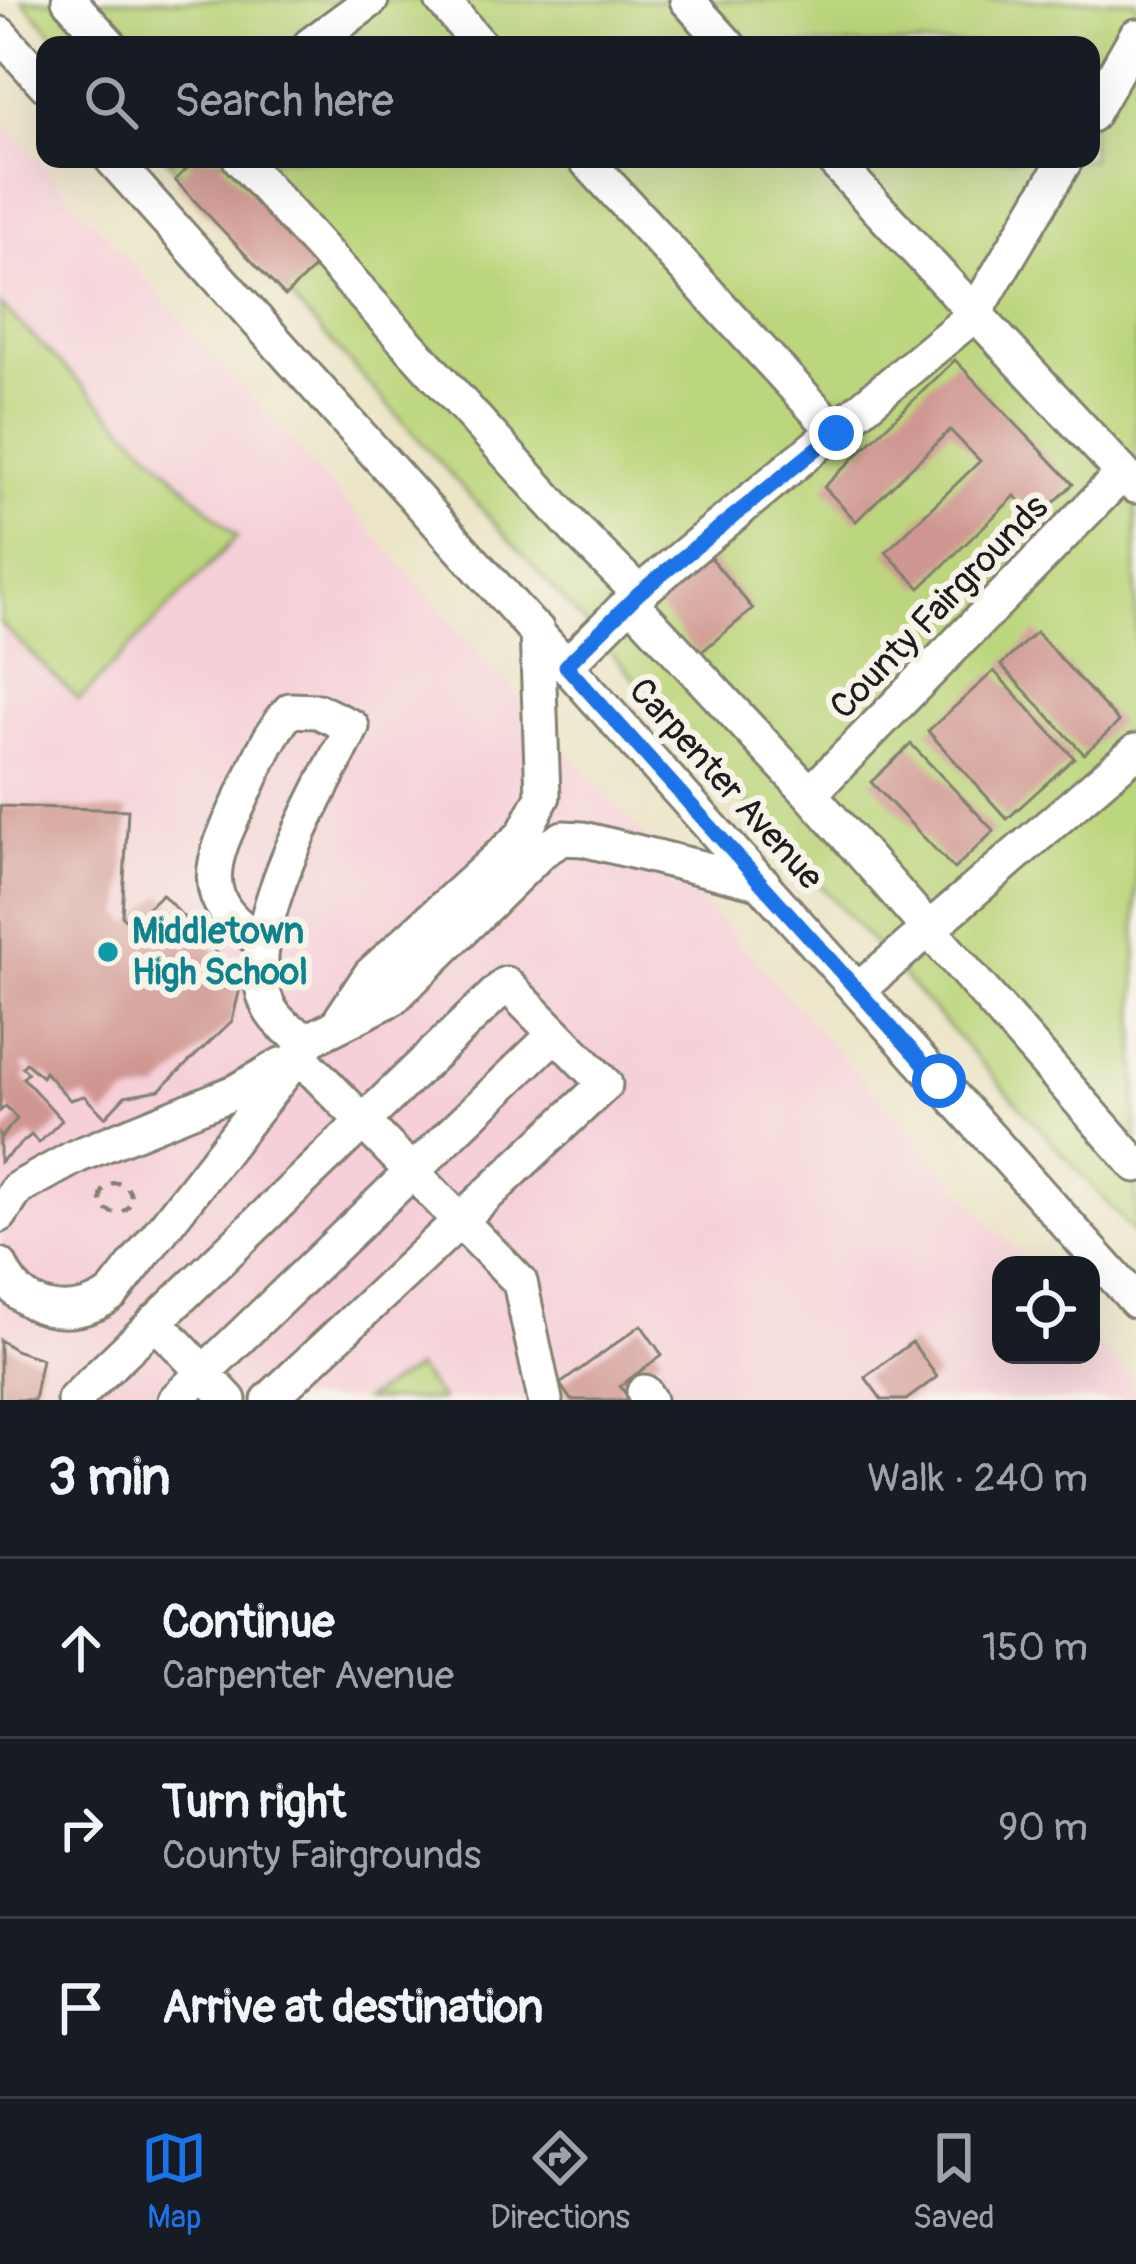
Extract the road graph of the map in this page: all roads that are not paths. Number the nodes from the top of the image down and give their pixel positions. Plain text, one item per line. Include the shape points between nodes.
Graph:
1 (69, 0) edge
2 (371, 0) edge
3 (442, 0) edge
4 (687, 0) edge
5 (0, 34) edge
6 (102, 36) edge
7 (322, 36) edge
8 (472, 36) edge
9 (720, 36) edge
10 (1136, 36) edge
11 (36, 74) edge
12 (1100, 100) edge
13 (120, 168) edge
14 (248, 168) edge
15 (593, 168) edge
16 (840, 168) edge
17 (1061, 168) edge
18 (974, 315) junction
19 (836, 433) junction
20 (1130, 480) edge
21 (635, 597) junction
22 (537, 630) junction
23 (566, 666) junction
24 (1133, 760) edge
25 (810, 794) junction
26 (533, 835) junction
27 (763, 883) junction
28 (927, 929) junction
29 (262, 941) junction
30 (858, 990) junction
31 (555, 1034) junction
32 (314, 1041) junction
33 (362, 1122) junction
34 (1136, 1165) edge
35 (412, 1171) junction
36 (0, 1215) edge
37 (459, 1221) junction
38 (0, 1265) edge
39 (1136, 1301) edge
40 (155, 1321) junction
41 (204, 1371) junction
42 (74, 1400) edge
43 (175, 1400) edge
44 (229, 1400) edge
45 (268, 1400) edge
46 (545, 1400) edge

1 - 6 street
2 - 7 street
3 - 8 street
4 - 9 street
5 - 11 street
10 - 12 street
13 - 22 street, Carpenter Avenue
14 - 21 street
15 - 19 street
16 - 18 street, County Fairgrounds
17 - 18 street
18 - 19 street
18 - 20 street, County Fairgrounds
19 - 21 street
20 - 25 street, County Fairgrounds
21 - 23 street
21 - 25 street
22 - 23 street, Carpenter Avenue
22 - 26 street via 543,796
23 - 27 street, Carpenter Avenue
24 - 28 street
25 - 28 street
26 - 27 street via 583,838
26 - 32 street via 393,998
27 - 30 street, Carpenter Avenue
28 - 30 street
28 - 34 street
29 - 29 street via 274,893 352,727 318,711 290,710 274,728 214,856 220,906
29 - 32 street via 259,969 270,1013
30 - 39 street, Carpenter Avenue
31 - 33 street via 506,984
31 - 35 street
31 - 37 street via 605,1084
32 - 33 street
32 - 36 street via 237,1091 17,1189
32 - 38 street via 99,1304 68,1311 37,1305
33 - 35 street
33 - 40 street
35 - 37 street
35 - 41 street
37 - 45 street
37 - 46 street via 520,1282
40 - 41 street
40 - 42 street
41 - 43 street
41 - 44 street

